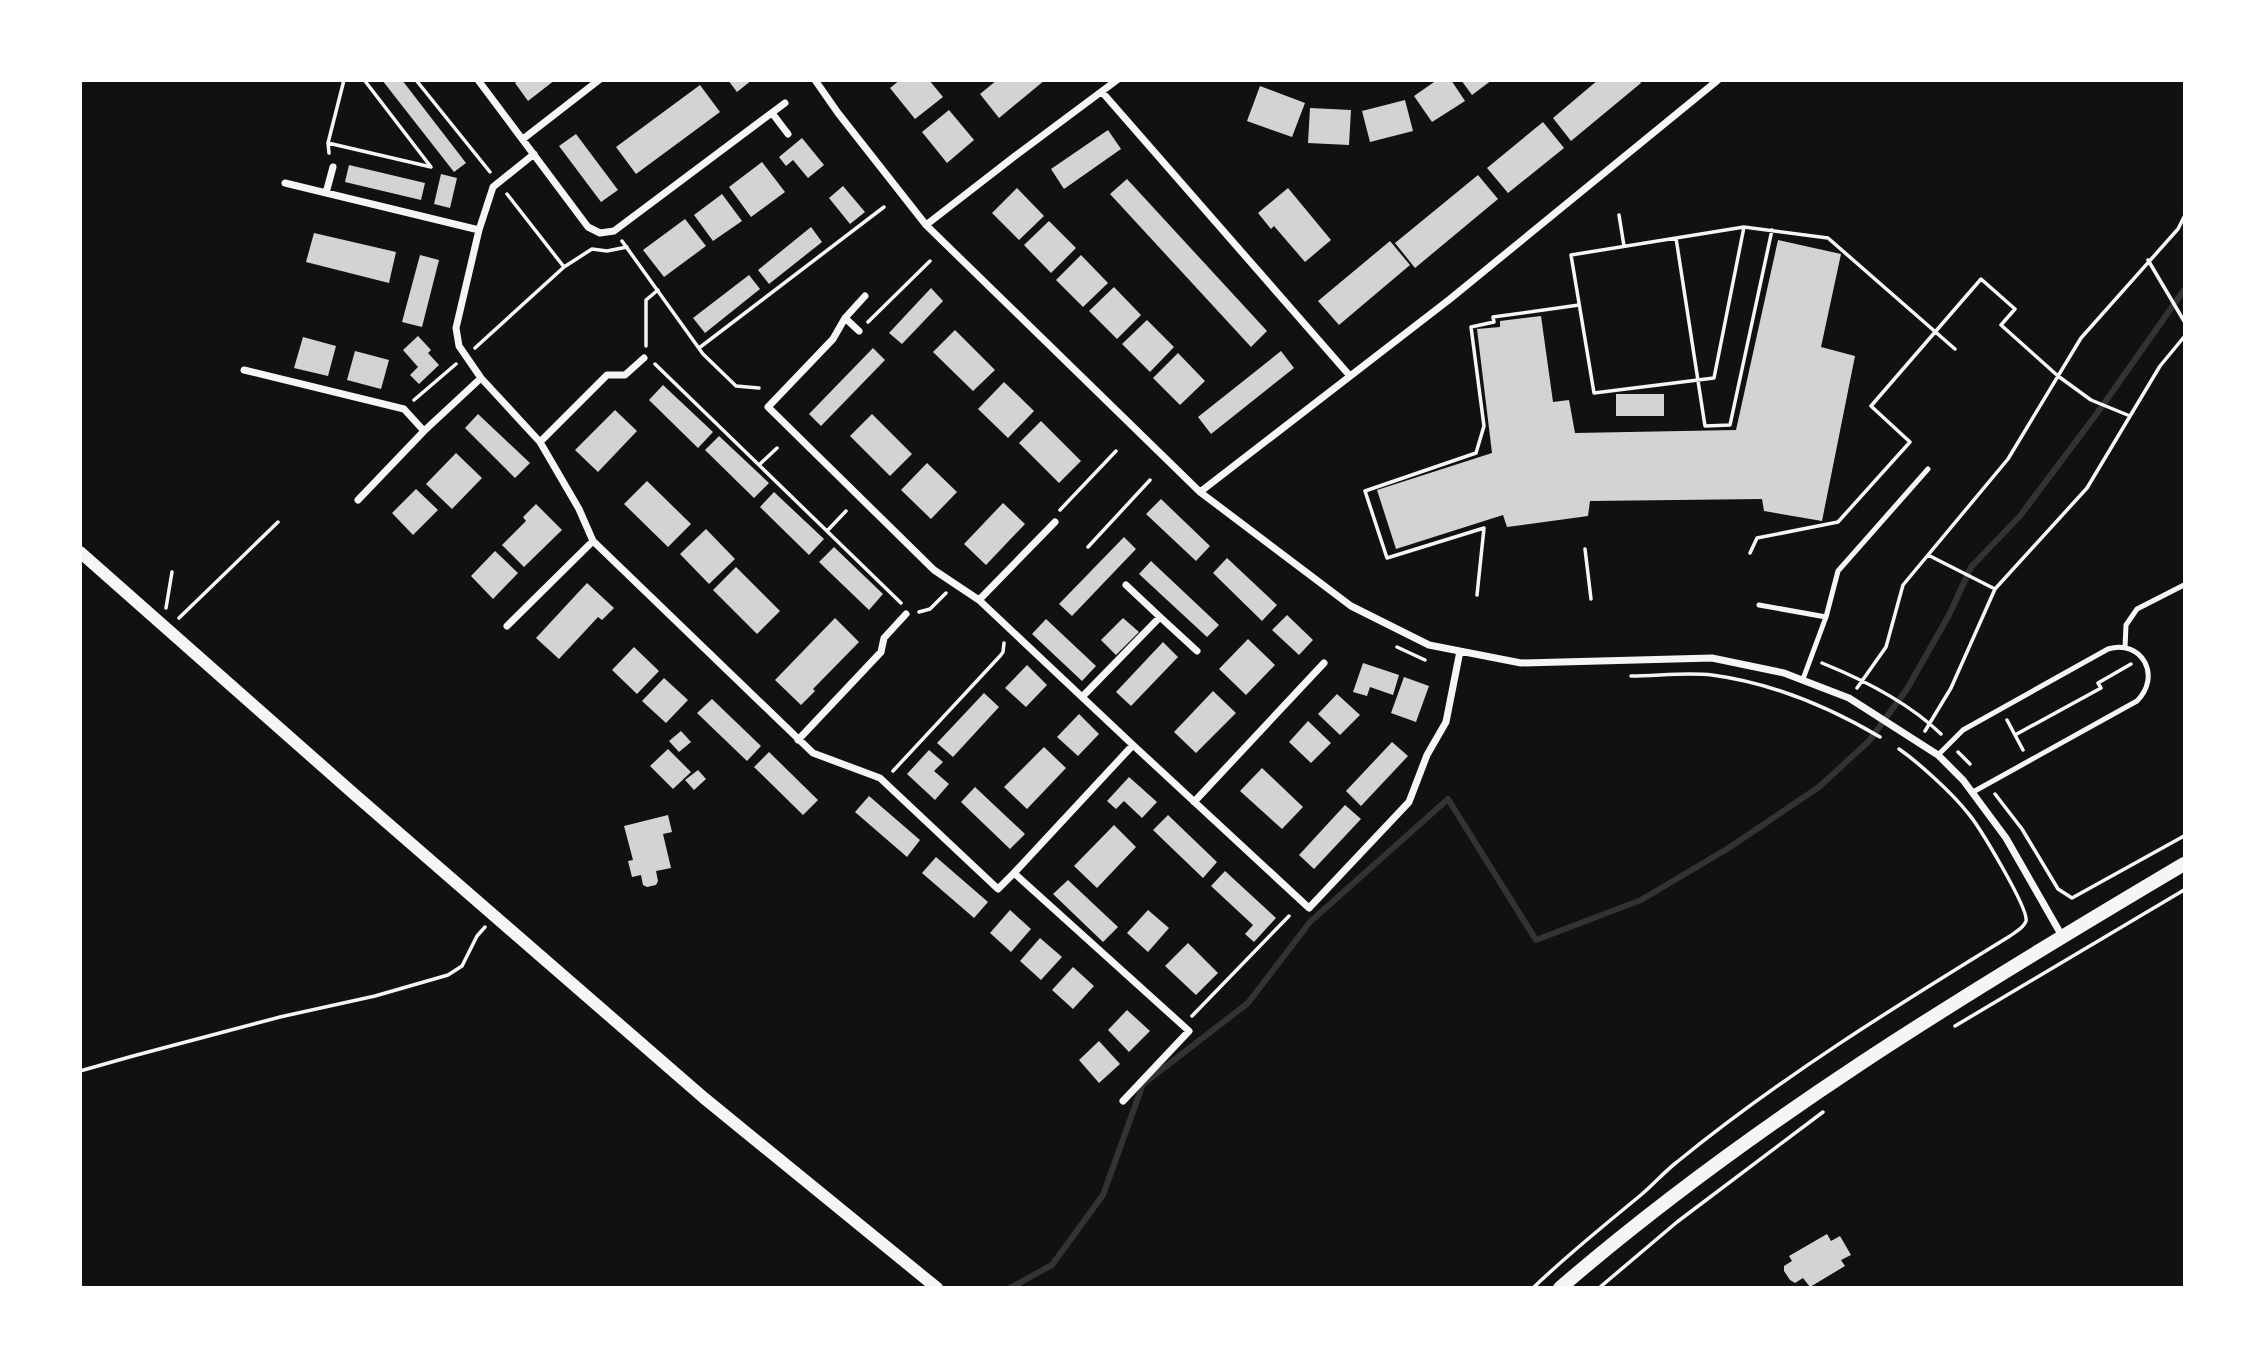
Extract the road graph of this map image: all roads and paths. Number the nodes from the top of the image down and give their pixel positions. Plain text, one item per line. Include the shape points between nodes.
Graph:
1 (344, 80) edge
2 (416, 80) edge
3 (478, 80) edge
4 (599, 80) edge
5 (815, 80) edge
6 (1117, 80) edge
7 (1718, 80) edge
8 (366, 81) edge
9 (1102, 92) junction
10 (785, 103) dead end
11 (772, 113) junction
12 (788, 134) dead end
13 (523, 139) junction
14 (328, 143) junction
15 (534, 155) junction
16 (333, 167) joint
17 (498, 182) junction
18 (285, 183) dead end
19 (326, 193) junction
20 (884, 207) dead end
21 (1619, 215) dead end
22 (2185, 218) edge
23 (926, 225) junction
24 (1744, 227) junction
25 (479, 230) junction
26 (1772, 230) junction
27 (614, 231) junction
28 (1676, 238) junction
29 (1624, 246) junction
30 (627, 247) junction
31 (2148, 260) junction
32 (930, 261) dead end
33 (564, 267) junction
34 (658, 289) junction
35 (865, 296) dead end
36 (1579, 305) junction
37 (845, 318) junction
38 (2185, 321) edge
39 (859, 331) joint
40 (1935, 332) junction
41 (2185, 337) edge
42 (699, 348) junction
43 (1955, 349) dead end
44 (466, 356) junction
45 (644, 358) dead end
46 (244, 370) dead end
47 (1350, 376) junction
48 (2058, 376) junction
49 (481, 378) junction
50 (1698, 380) junction
51 (759, 388) dead end
52 (404, 408) junction
53 (2130, 416) junction
54 (424, 431) junction
55 (540, 442) junction
56 (777, 448) dead end
57 (1116, 451) dead end
58 (759, 465) junction
59 (1928, 469) dead end
60 (1150, 480) dead end
61 (1200, 492) junction
62 (358, 500) dead end
63 (846, 511) dead end
64 (1054, 519) joint
65 (278, 522) dead end
66 (827, 531) junction
67 (593, 541) junction
68 (1088, 547) dead end
69 (1585, 549) dead end
70 (80, 552) edge
71 (1750, 553) dead end
72 (1928, 555) junction
73 (172, 572) dead end
74 (955, 584) junction
75 (1126, 585) dead end
76 (2185, 585) edge
77 (1995, 589) junction
78 (1477, 595) dead end
79 (1591, 598) dead end
80 (979, 600) junction
81 (1759, 605) dead end
82 (909, 611) junction
83 (1160, 617) junction
84 (1826, 617) junction
85 (164, 626) junction
86 (508, 626) dead end
87 (1011, 630) junction
88 (1397, 647) dead end
89 (2125, 648) junction
90 (1460, 651) junction
91 (1197, 652) dead end
92 (2142, 657) junction
93 (1811, 658) junction
94 (1324, 663) dead end
95 (1457, 666) junction
96 (1630, 676) dead end
97 (1803, 679) junction
98 (1863, 679) junction
99 (1083, 697) junction
100 (1849, 698) junction
101 (2001, 709) junction
102 (1930, 723) junction
103 (2015, 735) junction
104 (1881, 737) dead end
105 (798, 740) junction
106 (1919, 742) junction
107 (1950, 743) junction
108 (1892, 744) dead end
109 (1133, 746) junction
110 (1938, 755) junction
111 (2030, 761) junction
112 (891, 772) dead end
113 (1988, 784) junction
114 (1973, 792) junction
115 (1194, 802) junction
116 (2185, 836) edge
117 (2185, 864) edge
118 (1014, 873) junction
119 (2185, 890) edge
120 (495, 915) junction
121 (1289, 916) dead end
122 (2062, 936) junction
123 (1183, 1026) junction
124 (1952, 1027) dead end
125 (80, 1071) edge
126 (1124, 1101) dead end
127 (1826, 1110) dead end
128 (937, 1287) edge
129 (1534, 1287) edge
130 (1560, 1287) edge
131 (1598, 1287) edge

1 - 14 path
2 - 17 path
3 - 13 street
4 - 13 street
5 - 23 street
6 - 9 street
7 - 47 street
8 - 14 path via 431,167
9 - 23 street
9 - 47 street
10 - 11 street
11 - 12 street
11 - 27 street
13 - 15 street
14 - 16 path via 327,165
15 - 17 street
15 - 27 street via 593,231
16 - 19 street
17 - 25 street via 489,195
17 - 33 path
18 - 19 street
19 - 25 street
20 - 42 path
21 - 29 path
22 - 31 path
23 - 61 street
24 - 26 path
24 - 28 path
24 - 50 path via 1714,378
25 - 44 street via 456,328
26 - 40 path via 1828,238
26 - 50 path via 1730,425 1705,426
27 - 30 path
28 - 29 path
28 - 50 path
29 - 36 path via 1571,255
30 - 33 path via 592,249
30 - 34 path
31 - 38 path
31 - 48 path via 2081,338
32 - 39 path
33 - 44 path
34 - 42 path
34 - 58 path via 646,300 646,356
35 - 37 street
36 - 50 path via 1594,393
36 - 78 path via 1493,317 1494,322 1471,327 1484,426 1476,453 1365,491 1387,558 1484,528
37 - 39 street
37 - 74 street via 833,339 768,407 934,570
40 - 43 path
40 - 48 path via 1981,279 2015,309 2001,325
40 - 71 path via 1871,406 1910,442 1838,522 1757,538
41 - 53 path via 2160,366
42 - 51 path via 736,386
44 - 49 street
44 - 52 path
45 - 55 street via 625,375 607,375
46 - 52 street
47 - 61 street
48 - 53 path via 2091,400
48 - 72 path via 2008,459
49 - 54 street
49 - 55 street
52 - 54 street
53 - 77 path via 2087,488
54 - 62 street
55 - 67 street
56 - 58 path
57 - 64 path
58 - 66 path
59 - 84 lane via 1838,571
60 - 68 path
61 - 90 street via 1351,606 1429,645
63 - 66 path
64 - 80 street
65 - 85 path
66 - 82 path
67 - 86 street
67 - 105 street
69 - 79 path
70 - 85 street
72 - 77 path
72 - 98 path via 1903,585 1886,647
73 - 85 path
74 - 80 street
74 - 82 path via 930,609
75 - 83 street
76 - 89 lane via 2137,609 2126,625
77 - 102 path via 1951,688
80 - 87 street
81 - 84 lane
82 - 105 street via 884,638 881,653
83 - 91 street
83 - 99 street
84 - 93 lane
85 - 120 street
87 - 99 street
87 - 112 path via 1004,637 1003,652
88 - 95 path via 1419,659
89 - 92 lane
89 - 101 lane via 2108,649
90 - 95 street
90 - 97 street via 1521,663 1712,658
92 - 103 path via 2098,684 2101,688
92 - 111 lane via 2148,686 2137,701
93 - 97 lane
93 - 98 path
94 - 115 street
95 - 115 street via 1446,722 1409,802 1309,908
96 - 104 path via 1712,675 1797,697
97 - 100 street
98 - 100 path
98 - 102 path
99 - 109 street
100 - 106 street
101 - 103 path
101 - 107 lane via 1963,730
102 - 106 path
102 - 107 path
103 - 111 path
105 - 118 street via 820,758 880,778 998,889
106 - 110 street
107 - 110 lane
107 - 113 path
108 - 129 path via 1967,811 2017,895 2025,911 2024,924 1870,1023 1721,1129
109 - 115 street
109 - 118 street
110 - 114 street
111 - 113 lane
113 - 114 lane
113 - 116 path via 2058,889 2073,898
114 - 122 street via 2006,838
117 - 122 main road
118 - 123 street
119 - 124 path
120 - 125 path via 477,936 462,966 448,975
120 - 128 street via 704,1098
121 - 123 path
122 - 130 main road via 1900,1036 1750,1139
123 - 126 street via 1189,1031
127 - 131 path

